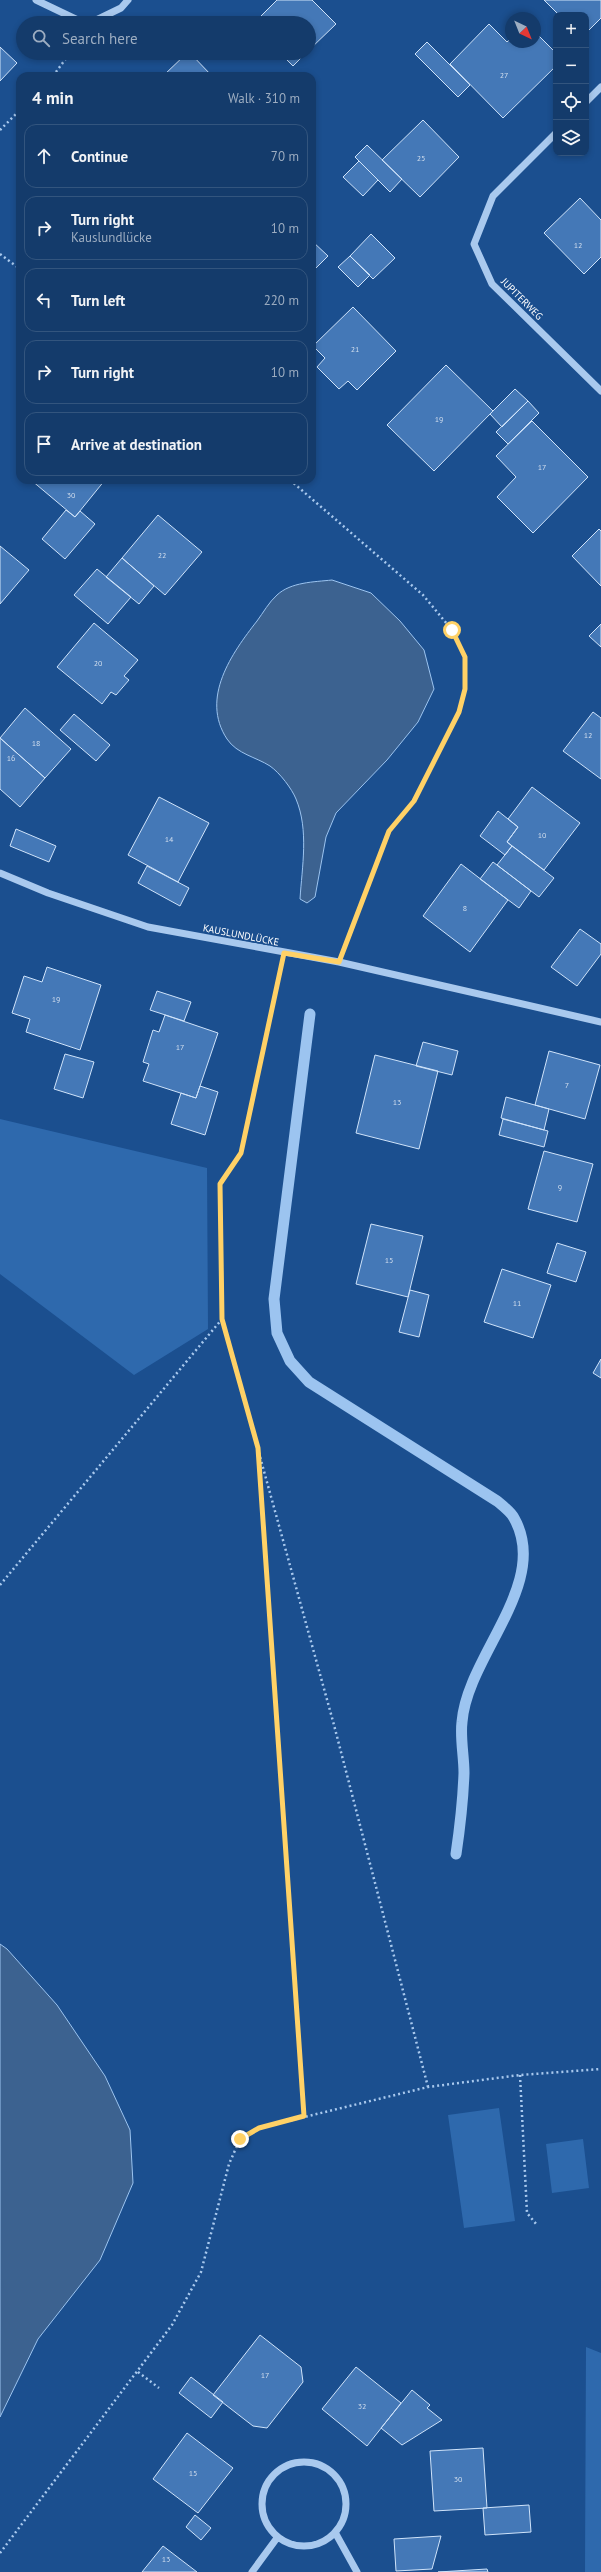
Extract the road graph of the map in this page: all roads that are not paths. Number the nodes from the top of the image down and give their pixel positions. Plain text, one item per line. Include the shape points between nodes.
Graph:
1 (36, 0) edge
2 (128, 0) edge
3 (69, 16) edge
4 (104, 16) edge
5 (601, 87) edge
6 (589, 99) edge
7 (553, 135) edge
8 (601, 391) edge
9 (0, 873) edge
10 (601, 1022) edge
11 (336, 2534) junction
12 (277, 2538) junction
13 (252, 2572) edge
14 (357, 2572) edge

1 - 3 street
2 - 4 street via 121,8
5 - 6 street
7 - 8 street, JUPITERWEG via 493,196 474,244 492,284
9 - 10 street, KAUSLUNDLÜCKE via 48,893 148,927 339,962
11 - 12 street via 321,2544 304,2547 288,2544
11 - 12 street via 347,2511 345,2490 332,2471 310,2461 290,2462 273,2474 261,2499 262,2517
11 - 14 street
12 - 13 street

